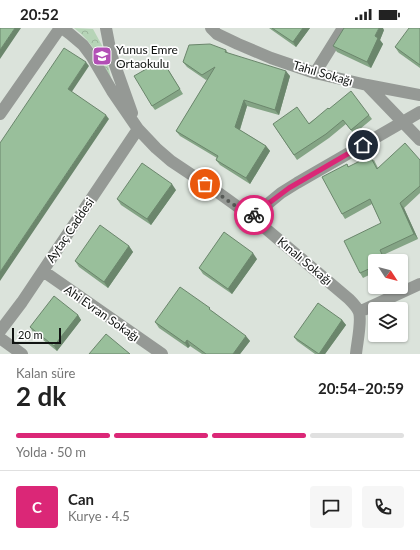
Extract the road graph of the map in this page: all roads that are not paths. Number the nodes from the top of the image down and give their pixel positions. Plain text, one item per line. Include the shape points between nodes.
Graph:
1 (61, 28) edge
2 (106, 28) edge
3 (211, 28) edge
4 (343, 28) edge
5 (315, 73) junction
6 (367, 85) junction
7 (420, 95) edge
8 (420, 112) edge
9 (0, 114) edge
10 (403, 122) junction
11 (138, 129) junction
12 (420, 140) edge
13 (252, 218) junction
14 (42, 271) junction
15 (420, 284) edge
16 (359, 312) junction
17 (0, 331) edge
18 (0, 338) edge
19 (22, 354) edge
20 (162, 354) edge
21 (356, 354) edge

1 - 9 street
1 - 11 street, Kınalı Sokağı via 88,51
2 - 11 street via 112,54
3 - 5 street, Tahıl Sokağı via 217,34 238,44
4 - 5 street
5 - 6 street, Tahıl Sokağı
6 - 7 street
6 - 10 street, Tahıl Sokağı
8 - 10 street
10 - 12 street, Tahıl Sokağı
10 - 13 street via 297,183
11 - 13 street, Kınalı Sokağı via 171,161
11 - 14 street, Aytaç Caddesi
13 - 16 street, Kınalı Sokağı via 350,299
14 - 17 street, Aytaç Caddesi
14 - 20 street, Ahi Evran Sokağı
15 - 16 street
16 - 21 street
18 - 19 street

